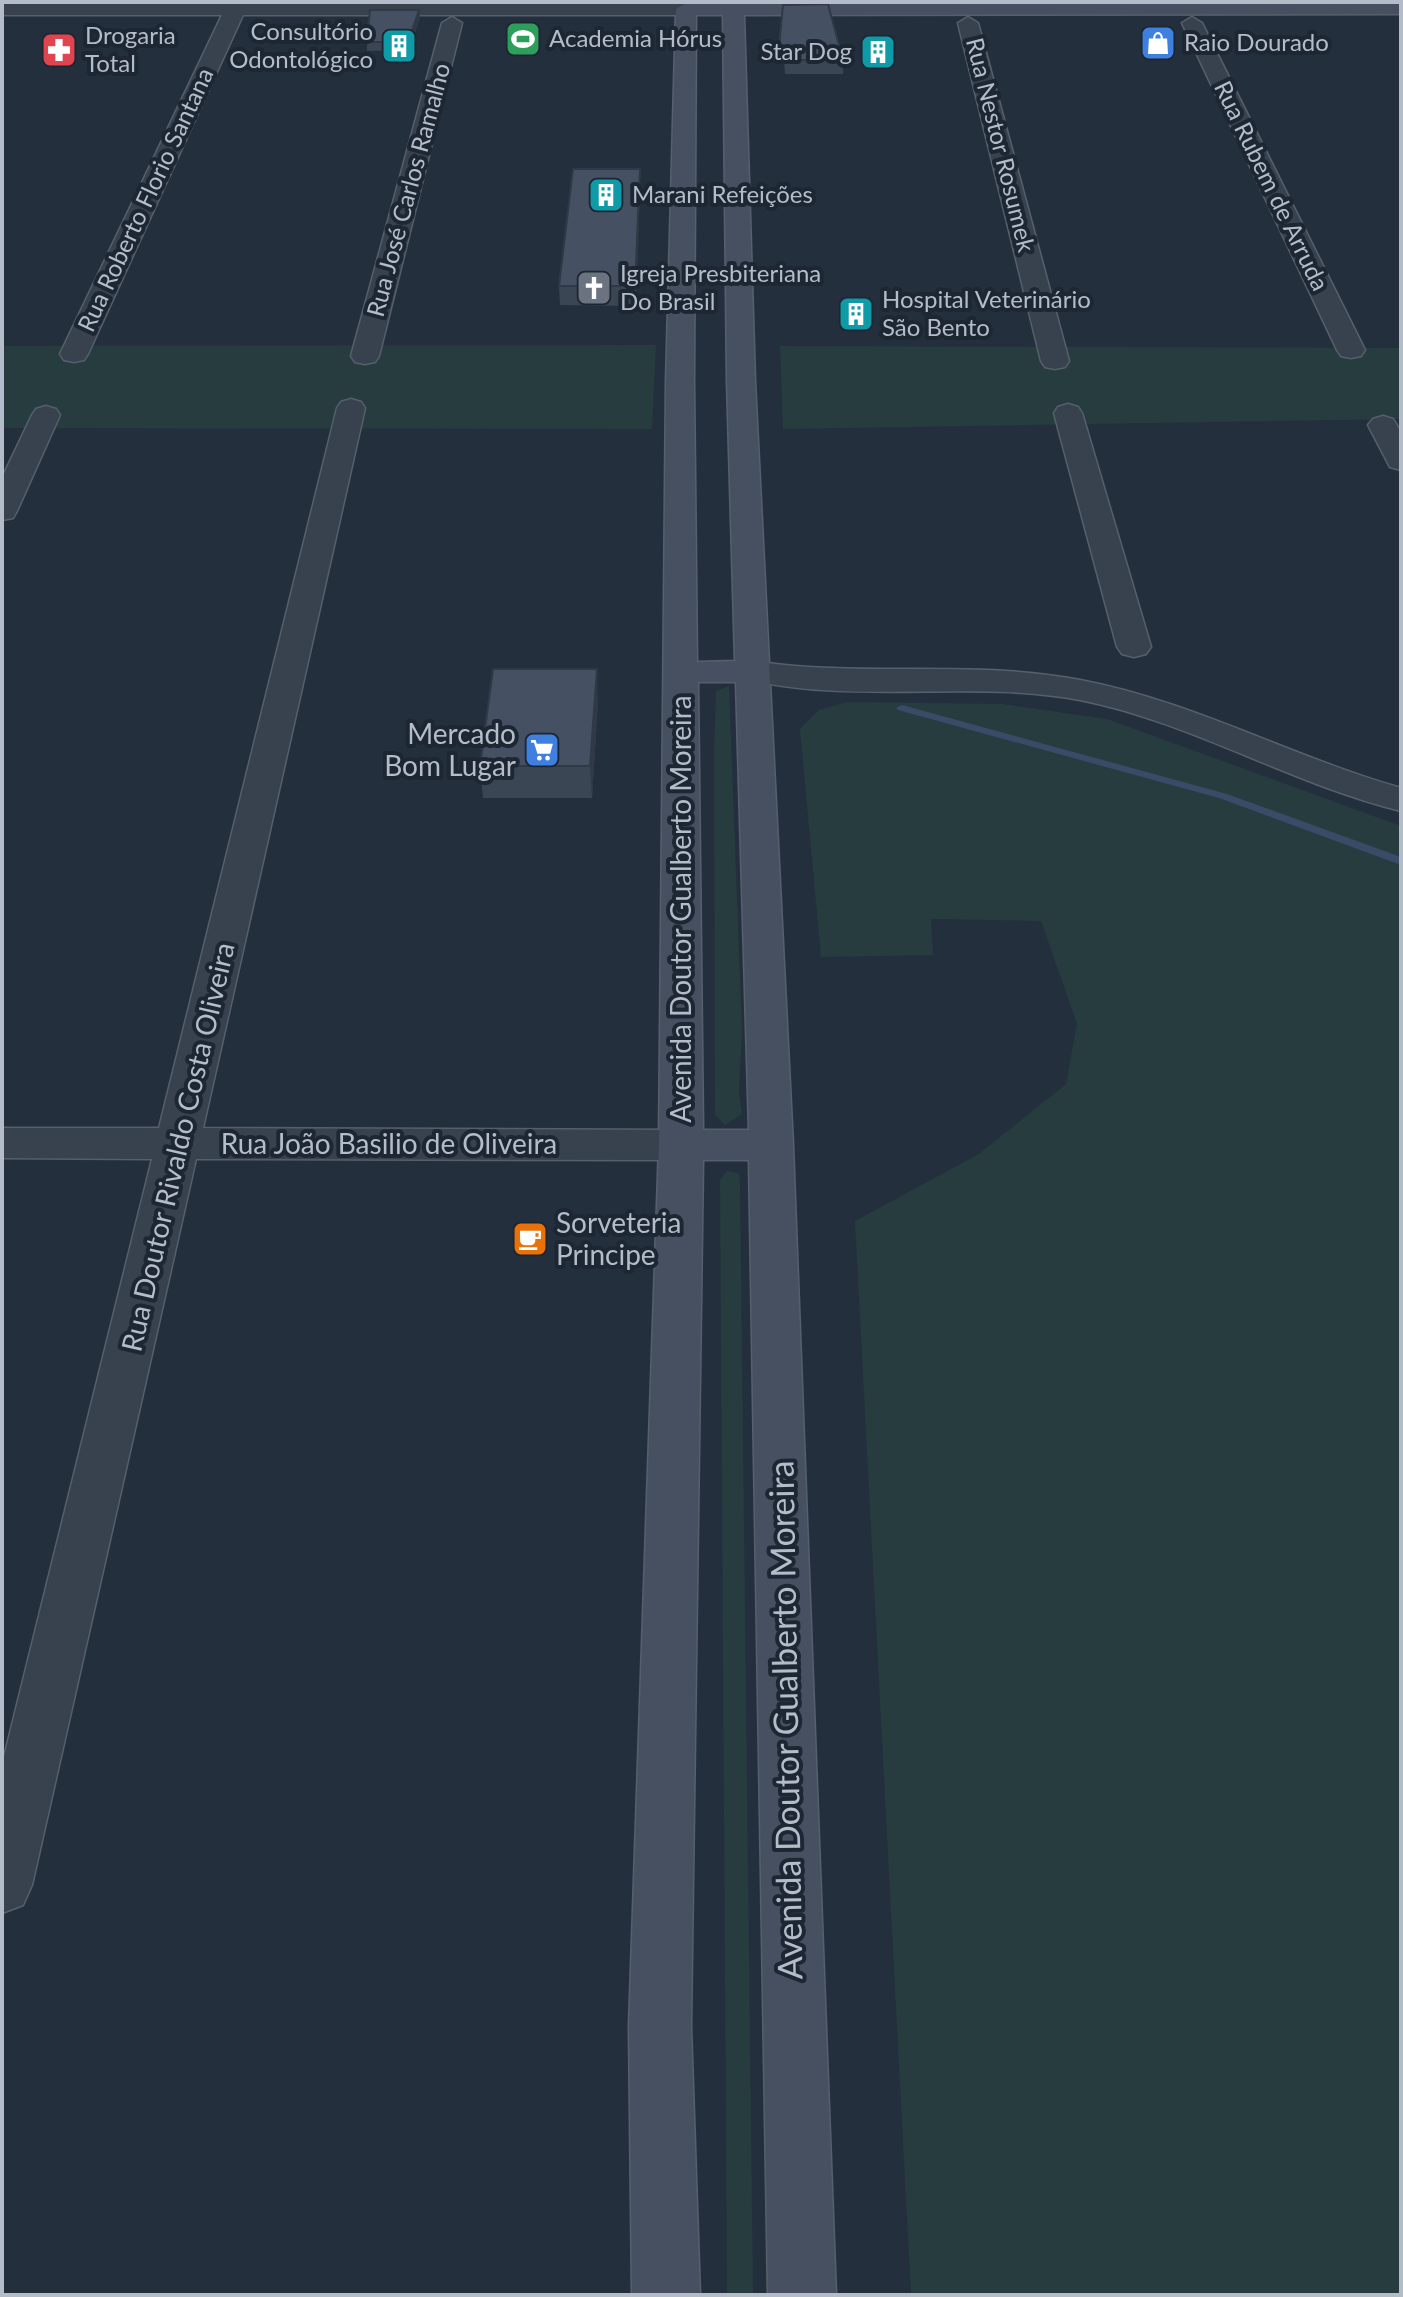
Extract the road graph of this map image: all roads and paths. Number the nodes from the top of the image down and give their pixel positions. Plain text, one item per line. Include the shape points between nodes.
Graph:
1 (1401, 8) edge
2 (235, 11) edge
3 (686, 11) edge
4 (732, 11) edge
5 (965, 11) edge
6 (1187, 11) edge
7 (6, 12) edge
8 (452, 23) junction
9 (1401, 23) edge
10 (1351, 350) dead end
11 (74, 354) dead end
12 (365, 356) dead end
13 (1055, 361) dead end
14 (351, 408) dead end
15 (1068, 413) dead end
16 (46, 415) dead end
17 (1383, 425) dead end
18 (1401, 461) edge
19 (2, 511) edge
20 (1134, 647) junction
21 (754, 671) junction
22 (681, 672) junction
23 (1079, 690) junction
24 (1146, 707) junction
25 (1401, 800) edge
26 (2, 1143) edge
27 (179, 1143) junction
28 (681, 1145) junction
29 (771, 1145) junction
30 (2, 1885) edge
31 (666, 2295) edge
32 (802, 2295) edge

1 - 6 main road
2 - 3 street
2 - 7 street
2 - 8 street
2 - 11 street, Rua Roberto Florio Santana
3 - 4 main road
3 - 8 street
3 - 22 main road, Avenida Doutor Gualberto Moreira
4 - 5 main road
4 - 21 main road, Avenida Doutor Gualberto Moreira
5 - 6 main road
5 - 13 street, Rua Nestor Rosumek
6 - 9 main road
6 - 10 street, Rua Rubem de Arruda
8 - 12 street, Rua José Carlos Ramalho
14 - 27 street, Rua Doutor Rivaldo Costa Oliveira
15 - 20 street
16 - 19 street
17 - 18 street
20 - 23 street
20 - 24 street
21 - 22 main road, Avenida Doutor Gualberto Moreira
21 - 23 street via 789,679 1004,681
21 - 29 main road, Avenida Doutor Gualberto Moreira
22 - 28 main road, Avenida Doutor Gualberto Moreira
23 - 24 street
24 - 25 street via 1348,785
26 - 27 street, Rua João Basilio de Oliveira
27 - 28 street, Rua João Basilio de Oliveira
27 - 30 street, Rua Doutor Rivaldo Costa Oliveira
28 - 29 main road, Avenida Doutor Gualberto Moreira
28 - 31 main road, Avenida Doutor Gualberto Moreira via 660,2026
29 - 32 main road, Avenida Doutor Gualberto Moreira

